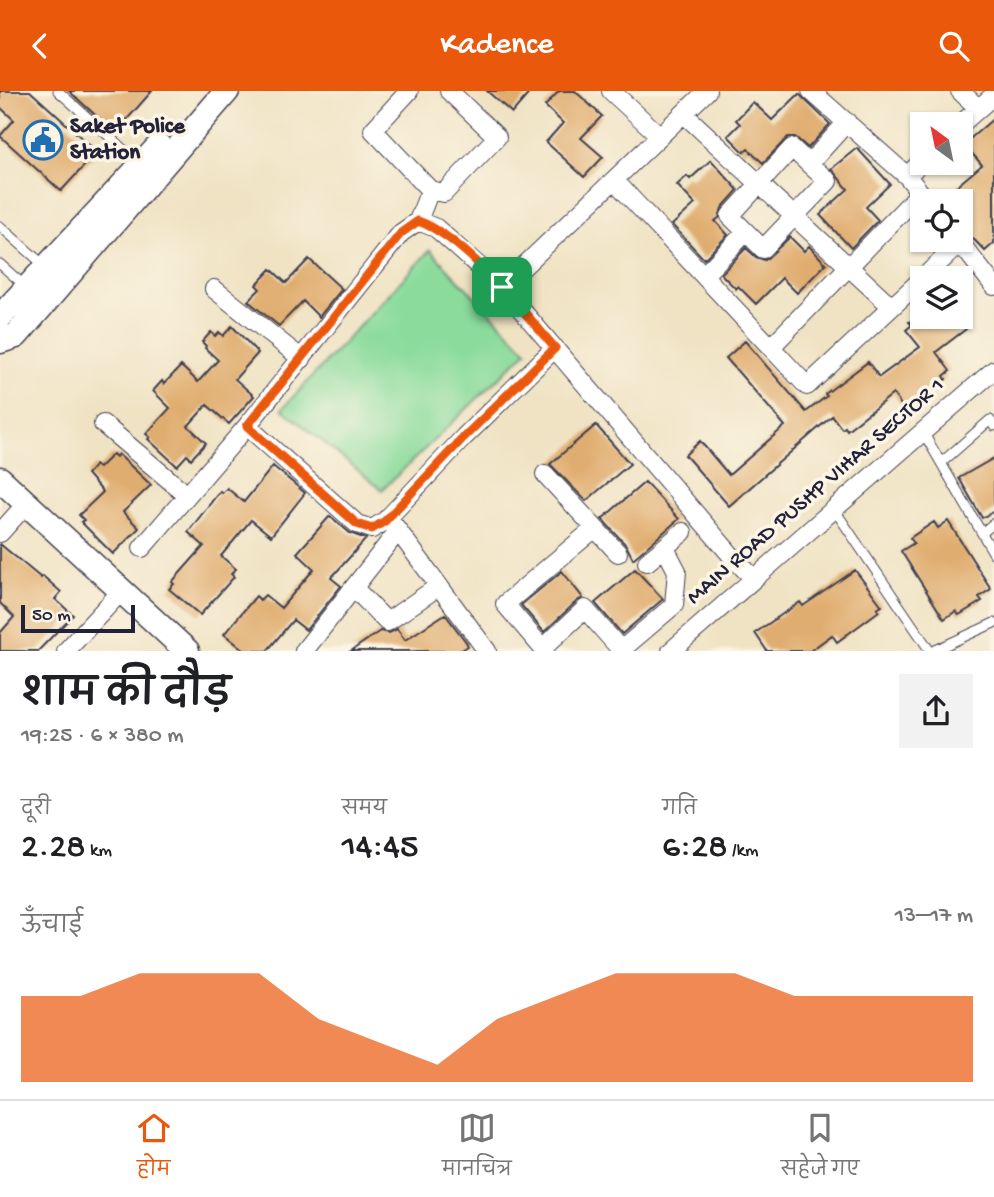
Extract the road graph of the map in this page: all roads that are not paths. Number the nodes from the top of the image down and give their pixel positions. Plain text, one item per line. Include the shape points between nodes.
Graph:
1 (58, 91) edge
2 (208, 91) edge
3 (228, 91) edge
4 (409, 91) edge
5 (449, 91) edge
6 (611, 91) edge
7 (707, 91) edge
8 (811, 91) edge
9 (960, 91) edge
10 (994, 95) edge
11 (978, 108) junction
12 (973, 113) edge
13 (684, 114) junction
14 (846, 122) junction
15 (660, 136) junction
16 (809, 164) junction
17 (147, 171) junction
18 (910, 173) edge
19 (907, 176) junction
20 (614, 180) junction
21 (760, 183) junction
22 (918, 189) edge
23 (430, 190) junction
24 (910, 210) edge
25 (796, 217) junction
26 (418, 221) junction
27 (0, 226) edge
28 (746, 232) junction
29 (949, 252) edge
30 (968, 252) edge
31 (0, 264) edge
32 (935, 266) edge
33 (46, 267) junction
34 (850, 267) junction
35 (704, 275) junction
36 (994, 286) edge
37 (502, 287) junction
38 (28, 288) junction
39 (214, 289) dead end
40 (910, 291) edge
41 (892, 307) junction
42 (0, 317) edge
43 (0, 341) edge
44 (772, 346) junction
45 (555, 348) junction
46 (302, 359) junction
47 (994, 370) edge
48 (993, 421) edge
49 (103, 424) dead end
50 (247, 426) junction
51 (923, 431) junction
52 (941, 463) junction
53 (545, 474) dead end
54 (0, 479) edge
55 (187, 495) junction
56 (9, 505) edge
57 (834, 509) junction
58 (994, 523) edge
59 (393, 524) junction
60 (595, 528) junction
61 (683, 532) dead end
62 (0, 533) edge
63 (982, 533) junction
64 (142, 548) dead end
65 (665, 548) junction
66 (618, 553) dead end
67 (994, 554) edge
68 (647, 562) dead end
69 (754, 579) junction
70 (439, 586) junction
71 (354, 588) junction
72 (114, 599) junction
73 (994, 623) edge
74 (544, 649) edge
75 (483, 650) edge
76 (66, 651) edge
77 (172, 651) edge
78 (187, 651) edge
79 (304, 651) edge
80 (620, 651) edge
81 (671, 651) edge
82 (931, 651) edge

1 - 17 lane
2 - 17 street
3 - 17 street
4 - 23 street via 373,130
5 - 23 street via 497,137 444,193
6 - 15 street
7 - 13 street
8 - 14 street
9 - 11 street
10 - 11 street
11 - 12 street
13 - 15 street
13 - 21 street
14 - 16 street
14 - 19 street
15 - 20 street
16 - 21 street via 792,148
16 - 25 street via 828,181
17 - 33 street
17 - 43 street via 16,335
18 - 19 street
19 - 22 street
20 - 35 street
20 - 37 street
21 - 25 street
21 - 28 street via 730,216
23 - 26 street
24 - 34 street
25 - 28 street via 763,249
25 - 34 street
26 - 37 street via 436,227
26 - 46 street via 401,233
27 - 33 lane
28 - 35 street
29 - 32 street
30 - 36 street
31 - 38 lane
33 - 38 street
34 - 41 street
34 - 44 street
35 - 44 street
37 - 45 street
38 - 42 street
39 - 46 street
40 - 41 street
41 - 44 street via 807,386
45 - 59 street via 464,437
45 - 69 street
46 - 50 street
47 - 51 street, MAIN ROAD PUSHP VIHAR SECTOR 1
48 - 52 lane
49 - 55 street
50 - 55 street
50 - 59 street via 357,524 372,529
51 - 52 lane
51 - 57 street, MAIN ROAD PUSHP VIHAR SECTOR 1
52 - 63 lane
53 - 60 street
54 - 78 street
55 - 64 street
56 - 62 street
56 - 72 street
57 - 69 street, MAIN ROAD PUSHP VIHAR SECTOR 1
57 - 82 lane
58 - 63 lane
59 - 70 street
59 - 71 street
60 - 66 street
60 - 74 street via 505,604
61 - 65 street
63 - 67 lane
65 - 68 street
65 - 80 street via 677,571 674,605
69 - 81 street, MAIN ROAD PUSHP VIHAR SECTOR 1
70 - 71 street via 387,622
70 - 75 street
71 - 79 street
72 - 76 street
72 - 77 street
73 - 82 lane
74 - 80 street via 585,609

